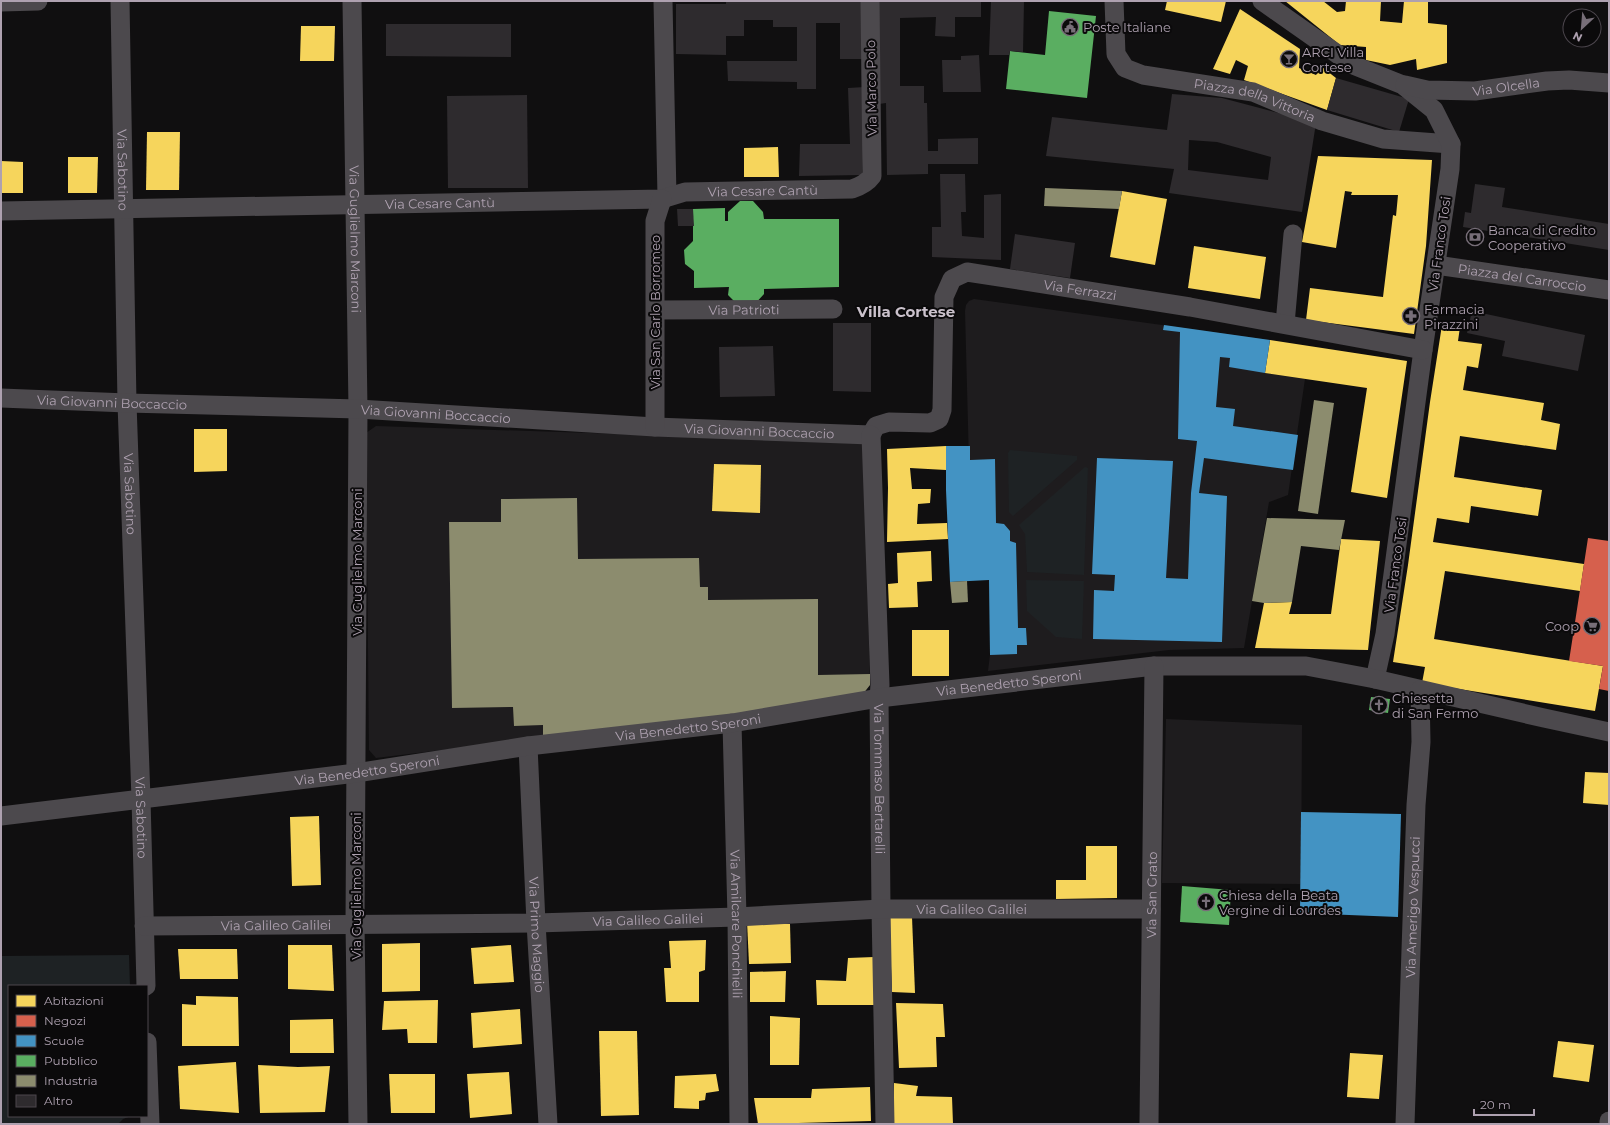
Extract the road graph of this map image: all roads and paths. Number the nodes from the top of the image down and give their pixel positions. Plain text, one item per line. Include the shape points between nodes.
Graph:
1 (38, 1) edge
2 (120, 1) edge
3 (352, 1) edge
4 (663, 1) edge
5 (870, 1) edge
6 (1114, 1) edge
7 (1262, 1) edge
8 (1, 2) edge
9 (1609, 83) edge
10 (1403, 85) junction
11 (1451, 144) junction
12 (872, 176) joint
13 (664, 198) junction
14 (354, 204) junction
15 (125, 208) junction
16 (1, 211) edge
17 (1293, 234) dead end
18 (1436, 265) junction
19 (1609, 290) edge
20 (833, 309) dead end
21 (656, 310) junction
22 (1286, 324) junction
23 (1423, 350) junction
24 (1, 398) edge
25 (127, 403) junction
26 (358, 409) junction
27 (655, 426) junction
28 (871, 435) junction
29 (1154, 666) junction
30 (1375, 679) junction
31 (1420, 690) junction
32 (879, 698) junction
33 (732, 723) junction
34 (1609, 732) edge
35 (528, 746) junction
36 (356, 773) junction
37 (141, 799) junction
38 (1, 816) edge
39 (881, 909) junction
40 (1151, 909) junction
41 (737, 917) junction
42 (536, 923) junction
43 (355, 925) junction
44 (144, 926) junction
45 (146, 985) edge
46 (148, 1069) edge
47 (1609, 1121) edge
48 (150, 1124) edge
49 (358, 1124) edge
50 (548, 1124) edge
51 (739, 1124) edge
52 (885, 1124) edge
53 (1149, 1124) edge
54 (1405, 1124) edge
55 (1609, 1124) edge

1 - 8 street
2 - 15 street, Via Sabotino
3 - 14 street, Via Guglielmo Marconi
4 - 13 street, Via San Carlo Borromeo
5 - 12 street, Via Marco Polo
6 - 11 street, Piazza della Vittoria via 1116,54 1126,68 1143,75 1253,92 1322,121 1383,139
7 - 10 street, Via Franco Tosi via 1353,65
9 - 10 street, Via Olcella via 1547,81 1475,91 1427,90
10 - 11 street, Via Franco Tosi via 1434,110
11 - 18 street, Via Franco Tosi
12 - 13 street, Via Cesare Cantù via 862,186 852,189 685,192
13 - 14 street, Via Cesare Cantù
13 - 21 street, Via San Carlo Borromeo via 655,221
14 - 15 street, Via Cesare Cantù
14 - 26 street, Via Guglielmo Marconi
15 - 16 street, Via Cesare Cantù
15 - 25 street, Via Sabotino
17 - 22 street
18 - 19 street, Piazza del Carroccio
18 - 23 street, Via Franco Tosi
20 - 21 street, Via Patrioti
21 - 27 street, Via San Carlo Borromeo
22 - 23 street, Via Ferrazzi
22 - 28 street, Via Ferrazzi via 967,272 952,279 944,297 942,410 939,419 930,423 889,422 876,426
23 - 30 street, Via Franco Tosi via 1385,634
24 - 25 street, Via Giovanni Boccaccio
25 - 26 street, Via Giovanni Boccaccio
25 - 37 street, Via Sabotino
26 - 27 street, Via Giovanni Boccaccio
26 - 36 street, Via Guglielmo Marconi
27 - 28 street, Via Giovanni Boccaccio
28 - 32 street, Via Tommaso Bertarelli
29 - 30 street, Via Benedetto Speroni via 1306,666
29 - 32 street, Via Benedetto Speroni
29 - 40 street, Via San Grato
30 - 31 street, Via Benedetto Speroni
31 - 34 street, Via Benedetto Speroni
31 - 54 street, Via Amerigo Vespucci via 1421,742 1416,805
32 - 33 street, Via Benedetto Speroni
32 - 39 street, Via Tommaso Bertarelli
33 - 35 street, Via Benedetto Speroni
33 - 41 street, Via Amilcare Ponchielli
35 - 36 street, Via Benedetto Speroni
35 - 42 street, Via Primo Maggio
36 - 37 street, Via Benedetto Speroni
36 - 43 street, Via Guglielmo Marconi
37 - 38 street, Via Benedetto Speroni
37 - 44 street, Via Sabotino
39 - 40 street, Via Galileo Galilei
39 - 41 street, Via Galileo Galilei
39 - 52 street, Via Tommaso Bertarelli
40 - 53 street, Via San Grato
41 - 42 street, Via Galileo Galilei
41 - 51 street, Via Amilcare Ponchielli
42 - 43 street, Via Galileo Galilei
42 - 50 street, Via Primo Maggio
43 - 44 street, Via Galileo Galilei
43 - 49 street, Via Guglielmo Marconi
44 - 45 street, Via Sabotino
46 - 48 street
47 - 55 street

